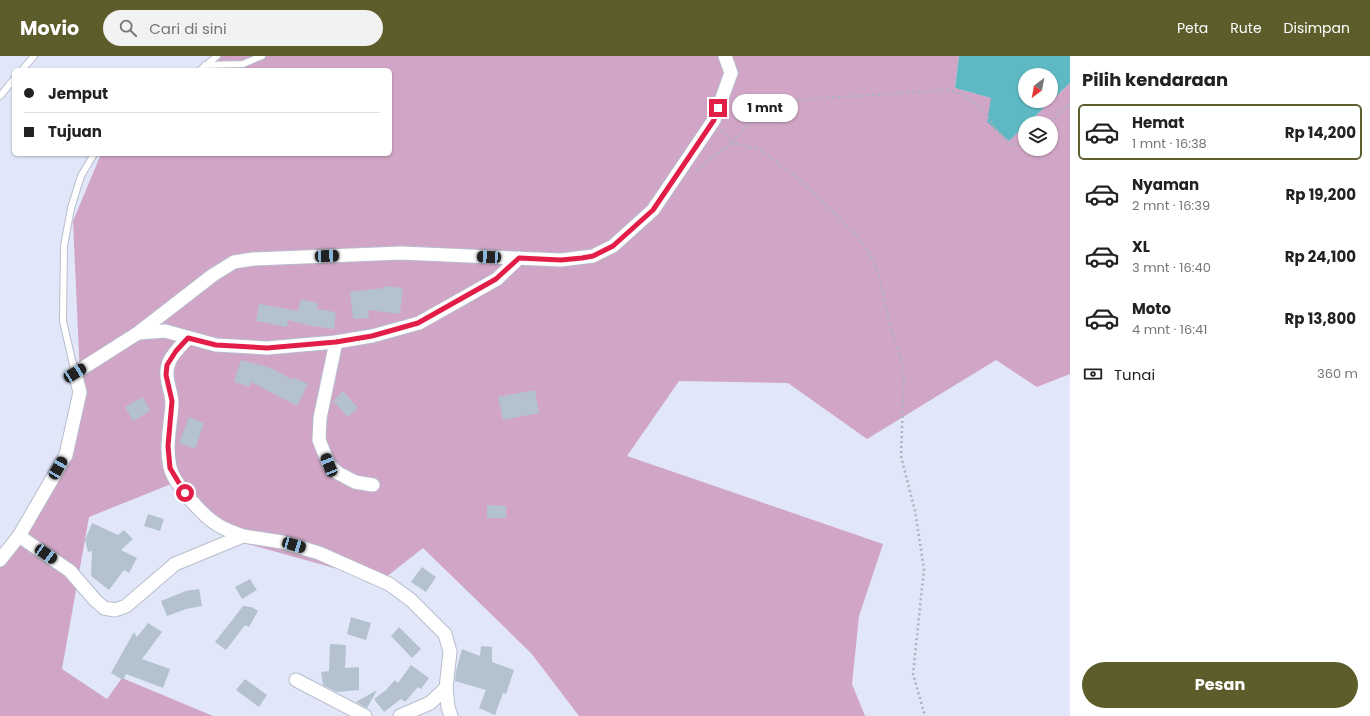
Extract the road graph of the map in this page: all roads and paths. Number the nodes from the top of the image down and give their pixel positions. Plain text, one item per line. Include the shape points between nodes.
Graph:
1 (34, 56) edge
2 (217, 56) edge
3 (262, 56) edge
4 (725, 56) edge
5 (205, 65) junction
6 (24, 68) edge
7 (202, 68) edge
8 (12, 81) edge
9 (0, 96) edge
10 (1070, 103) edge
11 (1057, 116) edge
12 (1018, 145) edge
13 (93, 156) edge
14 (519, 258) junction
15 (138, 333) junction
16 (188, 338) junction
17 (336, 342) junction
18 (75, 373) junction
19 (373, 485) dead end
20 (19, 536) junction
21 (243, 536) junction
22 (0, 560) edge
23 (296, 680) dead end
24 (446, 688) junction
25 (365, 716) edge
26 (400, 716) edge
27 (451, 716) edge
28 (925, 716) edge

1 - 6 lane
2 - 5 lane
3 - 5 lane via 243,64
4 - 14 street via 731,73 714,120 653,210 613,246 593,256 561,260
5 - 7 lane
8 - 9 lane
10 - 11 path
12 - 28 path via 1011,144 1003,138 980,108 961,94 946,90 782,101 750,122 732,143 759,149 798,178 857,235 872,256 879,275 888,322 904,370 901,456 924,569 913,674
13 - 18 lane via 81,176 71,208 64,246 63,321
14 - 15 street via 401,253 253,258 234,262 213,275
14 - 17 street via 496,279 418,323 372,336
15 - 16 street via 165,330
15 - 18 street
16 - 17 street via 216,345 267,348
16 - 21 street via 167,365 166,375 172,401 168,446 170,468 185,493 206,517 219,526
17 - 19 street via 320,418 319,440 329,465 338,473 355,482
18 - 20 street via 80,392 66,454
20 - 21 street via 70,571 104,608 115,610 126,606 175,564
20 - 22 street
21 - 24 street via 282,542 319,553 389,584 411,600 445,634 450,652
23 - 25 street
24 - 26 street via 430,703
24 - 27 street

